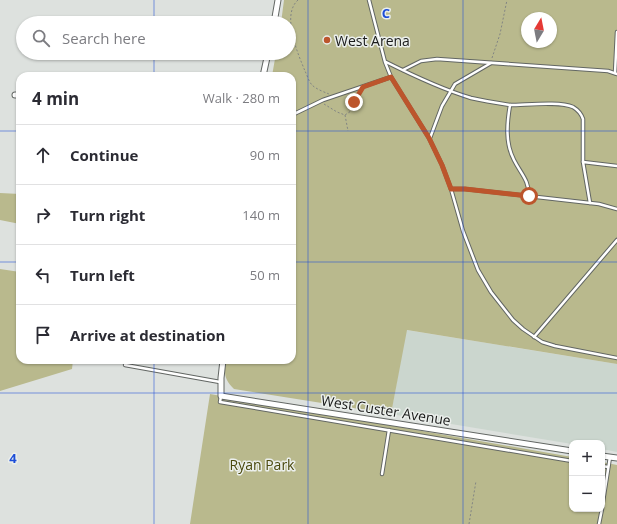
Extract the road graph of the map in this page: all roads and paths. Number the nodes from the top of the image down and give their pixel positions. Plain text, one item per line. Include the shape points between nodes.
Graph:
1 (278, 0) edge
2 (298, 0) edge
3 (369, 0) edge
4 (507, 0) edge
5 (275, 16) edge
6 (291, 16) edge
7 (617, 32) edge
8 (296, 46) edge
9 (266, 60) edge
10 (386, 62) junction
11 (491, 62) junction
12 (402, 70) junction
13 (264, 72) edge
14 (616, 74) edge
15 (391, 77) junction
16 (363, 87) junction
17 (450, 91) junction
18 (335, 96) junction
19 (320, 102) junction
20 (510, 105) junction
21 (296, 113) edge
22 (345, 115) junction
23 (348, 131) dead end
24 (429, 138) junction
25 (583, 162) junction
26 (617, 166) edge
27 (451, 189) junction
28 (529, 196) junction
29 (590, 203) junction
30 (617, 209) edge
31 (617, 240) edge
32 (534, 337) junction
33 (617, 358) edge
34 (223, 364) edge
35 (125, 365) dead end
36 (221, 382) junction
37 (221, 396) junction
38 (389, 430) junction
39 (569, 451) edge
40 (605, 456) edge
41 (610, 457) junction
42 (617, 458) edge
43 (569, 460) edge
44 (605, 466) edge
45 (608, 467) junction
46 (382, 474) dead end
47 (476, 481) dead end
48 (605, 488) edge
49 (601, 512) edge
50 (469, 524) edge
51 (599, 524) edge

1 - 5 street
2 - 6 path via 294,3
3 - 10 lane
4 - 11 path
7 - 14 lane
8 - 18 path via 312,85
9 - 13 street
10 - 12 lane
10 - 15 lane
11 - 12 lane via 437,59 421,61
11 - 14 lane via 608,71
11 - 17 lane via 455,84
12 - 17 lane
15 - 16 lane
15 - 24 lane
16 - 18 lane
16 - 22 path via 351,111
17 - 20 lane
17 - 24 lane
18 - 19 lane
19 - 21 lane
19 - 22 path
20 - 25 lane via 562,105 573,107 581,113
20 - 28 lane via 510,152 529,185
22 - 23 path
24 - 27 lane
25 - 26 lane
25 - 29 lane
27 - 28 lane
27 - 32 lane via 478,270 513,320
28 - 29 lane
29 - 30 lane
31 - 32 lane
32 - 33 lane via 555,346
34 - 36 street
35 - 36 lane
36 - 37 street
37 - 38 lane via 220,402
37 - 39 street, West Custer Avenue
38 - 43 lane
38 - 46 lane
40 - 41 street
41 - 42 street
41 - 45 lane
44 - 45 lane
45 - 48 lane
47 - 50 path
49 - 51 lane

